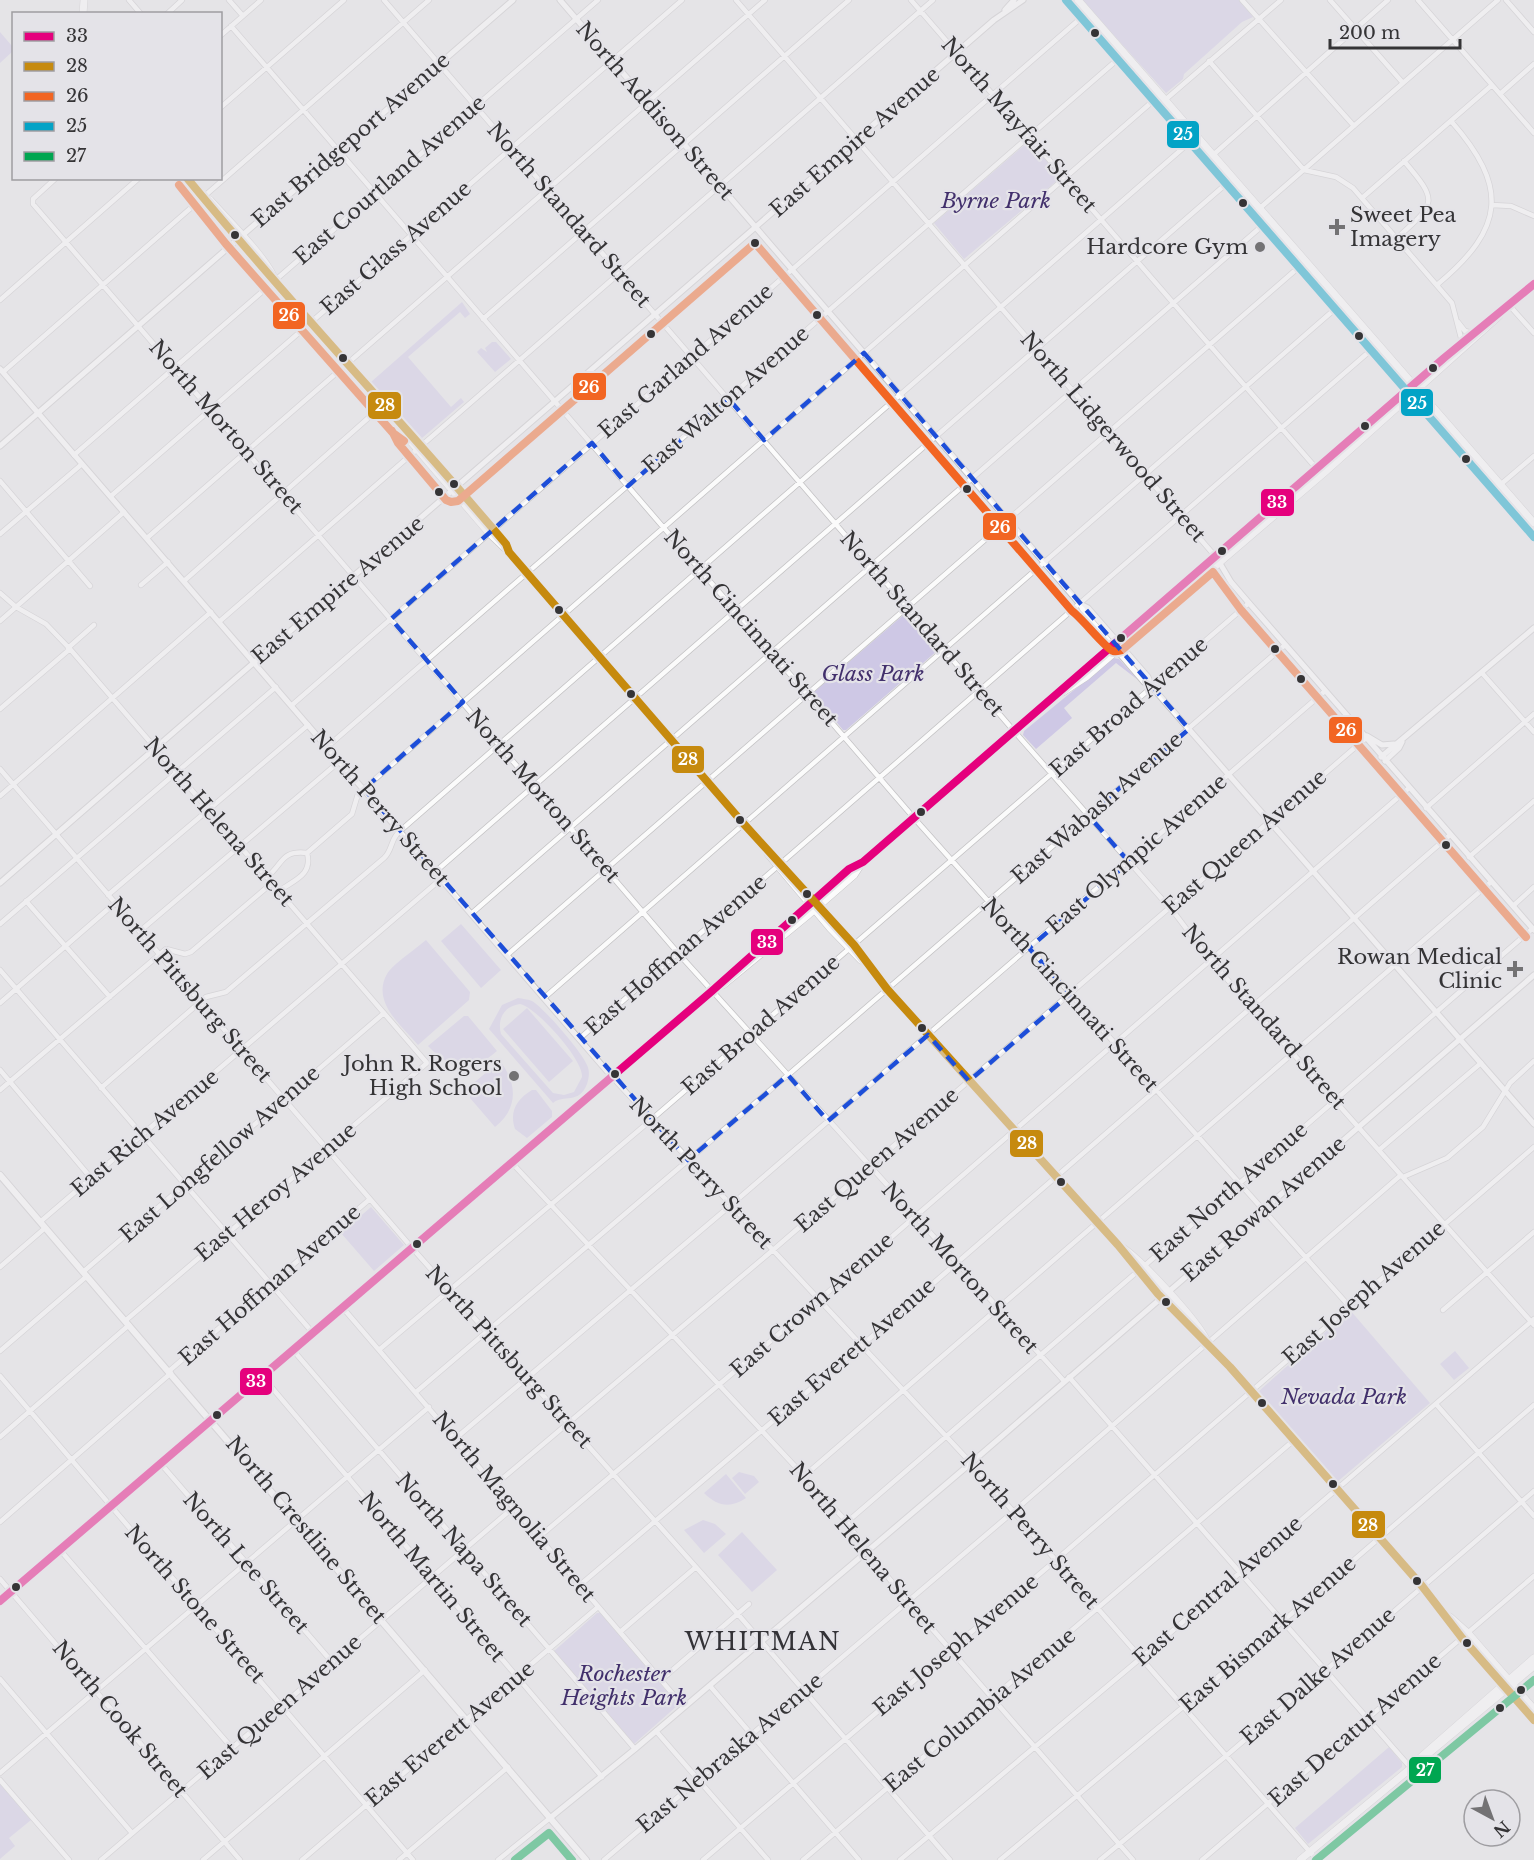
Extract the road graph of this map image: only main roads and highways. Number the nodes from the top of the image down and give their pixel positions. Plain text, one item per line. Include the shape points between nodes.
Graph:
1 (1066, 0) edge
2 (1078, 0) edge
3 (189, 180) edge
4 (1280, 246) junction
5 (1305, 261) junction
6 (1534, 284) edge
7 (1509, 305) junction
8 (1415, 387) junction
9 (1406, 390) junction
10 (1412, 396) junction
11 (1534, 523) edge
12 (1534, 537) edge
13 (1217, 559) junction
14 (814, 905) junction
15 (1, 1177) edge
16 (212, 1420) junction
17 (0, 1601) edge
18 (1534, 1658) edge
19 (1534, 1666) edge
20 (1508, 1684) junction
21 (1534, 1709) edge
22 (1534, 1719) edge
23 (586, 1860) edge
24 (1300, 1860) edge

1 - 4 main road
2 - 5 main road
3 - 14 main road via 273,273 275,280
4 - 5 main road
4 - 9 main road
5 - 8 main road
6 - 7 main road
7 - 8 main road via 1462,342
7 - 8 main road via 1489,327
8 - 9 main road
8 - 10 main road
8 - 11 main road
9 - 10 main road
9 - 13 main road
10 - 12 main road
10 - 13 main road
13 - 14 main road via 863,862 854,875
14 - 16 main road
14 - 20 main road via 1013,1131 1118,1245 1128,1251
15 - 16 main road, North Crestline Street
16 - 17 main road
16 - 23 main road, North Crestline Street
18 - 20 main road
19 - 20 main road
20 - 21 main road
20 - 22 main road
20 - 24 main road

